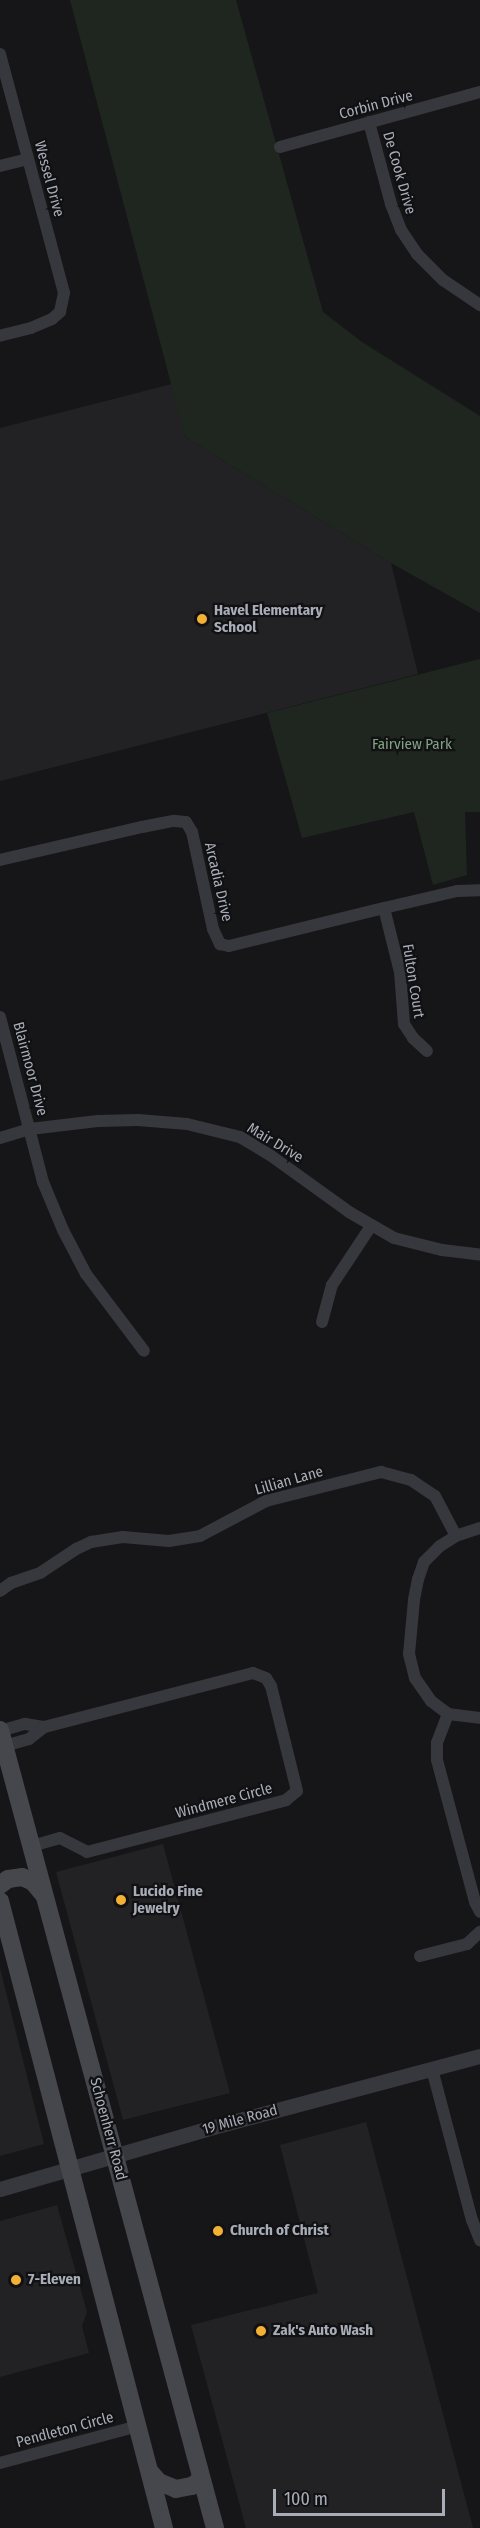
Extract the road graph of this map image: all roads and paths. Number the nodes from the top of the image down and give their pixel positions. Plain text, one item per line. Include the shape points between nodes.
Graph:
1 (0, 54) edge
2 (480, 92) edge
3 (369, 122) junction
4 (280, 147) dead end
5 (28, 159) junction
6 (0, 166) edge
7 (480, 305) edge
8 (0, 336) edge
9 (0, 860) edge
10 (480, 890) edge
11 (384, 908) junction
12 (0, 1017) edge
13 (428, 1052) dead end
14 (30, 1129) junction
15 (0, 1138) edge
16 (371, 1226) junction
17 (480, 1256) edge
18 (322, 1322) dead end
19 (144, 1351) dead end
20 (480, 1528) edge
21 (456, 1536) junction
22 (5, 1583) edge
23 (0, 1591) edge
24 (448, 1714) junction
25 (480, 1718) edge
26 (2, 1736) edge
27 (32, 1846) junction
28 (0, 1885) edge
29 (45, 1896) junction
30 (0, 1901) edge
31 (480, 1912) edge
32 (480, 1932) edge
33 (420, 1956) dead end
34 (480, 2056) edge
35 (432, 2069) junction
36 (115, 2156) junction
37 (71, 2169) junction
38 (0, 2189) edge
39 (480, 2240) edge
40 (138, 2426) junction
41 (0, 2463) edge
42 (150, 2472) junction
43 (201, 2479) junction
44 (164, 2528) edge
45 (215, 2528) edge

1 - 5 street, Wessel Drive
2 - 3 street, Corbin Drive
3 - 4 street, Corbin Drive
3 - 7 street, De Cook Drive via 400,230 443,280
5 - 6 street
5 - 8 street, Wessel Drive via 64,294 60,312 42,324
9 - 11 street, Arcadia Drive via 174,821 186,822 192,832 213,929 220,944 229,946
10 - 11 street, Arcadia Drive via 458,891
11 - 13 street, Fulton Court via 400,972 404,1024
12 - 14 street, Blairmoor Drive
14 - 15 street, Mair Drive
14 - 16 street, Mair Drive via 138,1120 187,1124 240,1137
14 - 19 street, Blairmoor Drive via 43,1182 63,1230 86,1274
16 - 17 street, Mair Drive via 394,1238
16 - 18 street via 332,1285
20 - 21 street
21 - 22 street, Lillian Lane via 435,1496 411,1480 381,1472 266,1501 200,1536 169,1541 123,1537 91,1542 40,1573
21 - 24 street via 424,1562 418,1579 409,1654 422,1691
22 - 23 street, Lillian Lane
24 - 25 street
24 - 31 street via 437,1743 437,1760
26 - 27 main road, Schoenherr Road
26 - 27 street, Windmere Circle via 29,1739 44,1727 253,1673 266,1678 271,1686 297,1791 286,1800 87,1852 60,1838
27 - 29 main road, Schoenherr Road
28 - 29 main road via 22,1877 33,1882
29 - 36 main road, Schoenherr Road
30 - 37 main road
32 - 33 street via 467,1944
34 - 35 street, 19 Mile Road
35 - 36 street, 19 Mile Road
35 - 39 street
36 - 37 street, 19 Mile Road
36 - 43 main road, Schoenherr Road
37 - 38 street, 19 Mile Road
37 - 40 main road
40 - 41 street, Pendleton Circle
40 - 42 main road
42 - 43 main road via 159,2482 176,2489 192,2486
42 - 44 main road
43 - 45 main road, Schoenherr Road

